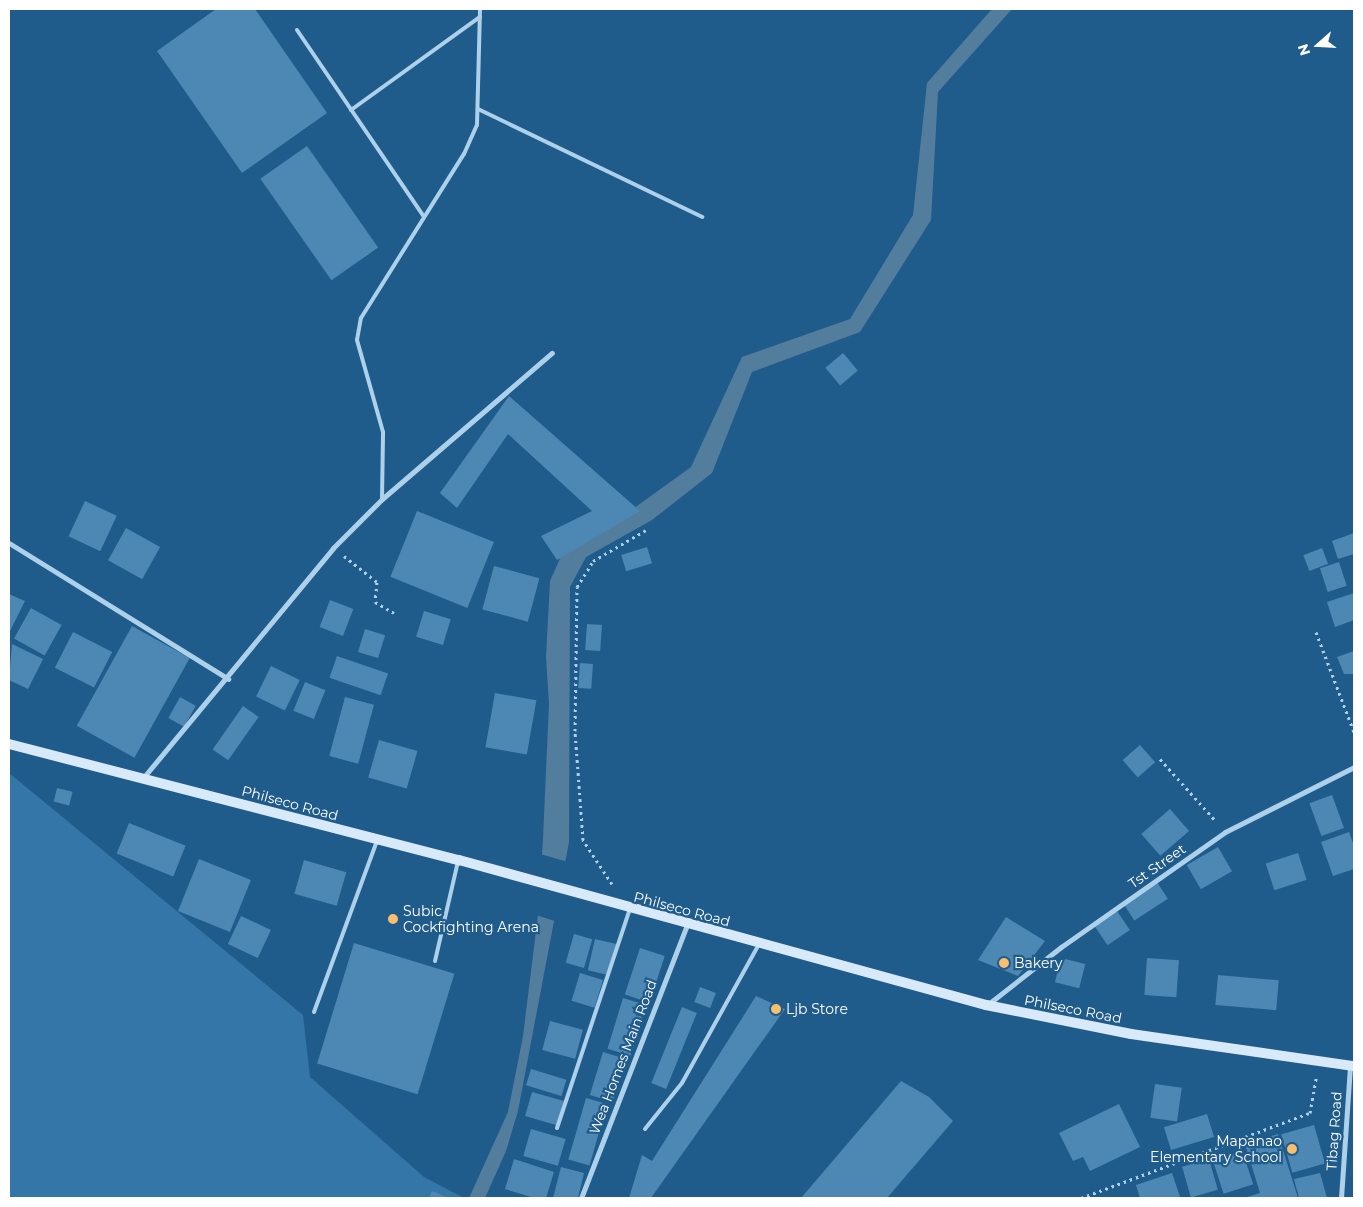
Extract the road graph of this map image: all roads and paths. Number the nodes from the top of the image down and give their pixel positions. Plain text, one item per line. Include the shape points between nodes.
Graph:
1 (480, 9) edge
2 (480, 17) junction
3 (297, 30) dead end
4 (478, 108) junction
5 (352, 110) junction
6 (424, 217) junction
7 (702, 217) dead end
8 (552, 352) dead end
9 (382, 498) junction
10 (646, 530) dead end
11 (9, 543) edge
12 (333, 548) junction
13 (394, 613) dead end
14 (1316, 632) dead end
15 (228, 679) junction
16 (1354, 732) edge
17 (9, 744) edge
18 (1160, 759) dead end
19 (1354, 767) edge
20 (143, 778) junction
21 (1225, 832) junction
22 (378, 840) junction
23 (459, 860) junction
24 (630, 909) junction
25 (686, 925) junction
26 (759, 944) junction
27 (435, 961) dead end
28 (986, 1005) junction
29 (314, 1012) dead end
30 (1318, 1062) junction
31 (1352, 1066) edge
32 (557, 1128) dead end
33 (645, 1130) dead end
34 (1087, 1197) edge
35 (581, 1198) edge
36 (1081, 1198) edge
37 (1341, 1198) edge

1 - 2 lane
2 - 4 lane
2 - 5 lane
3 - 5 lane
4 - 6 lane via 477,125 464,154
4 - 7 lane
5 - 6 lane
6 - 9 lane via 360,318 357,340 380,415
8 - 9 street
9 - 12 street
10 - 24 path via 593,561 577,587 574,645 575,731 583,840
11 - 15 street
12 - 13 path via 377,582 375,602
12 - 15 street
14 - 16 path
15 - 20 street
17 - 20 street, Philseco Road
18 - 21 path
19 - 21 street, Tst Street
20 - 22 street, Philseco Road
21 - 28 street, Tst Street via 1060,947
22 - 23 street, Philseco Road
22 - 29 lane
23 - 24 street, Philseco Road
23 - 27 lane
24 - 25 street, Philseco Road
24 - 32 lane
25 - 26 street, Philseco Road
25 - 35 street, Wea Homes Main Road
26 - 28 street, Philseco Road
26 - 33 lane via 682,1082
28 - 30 street, Philseco Road via 1131,1034
30 - 31 street, Philseco Road
30 - 34 path via 1310,1113
31 - 37 street, Tibag Road
34 - 36 path

